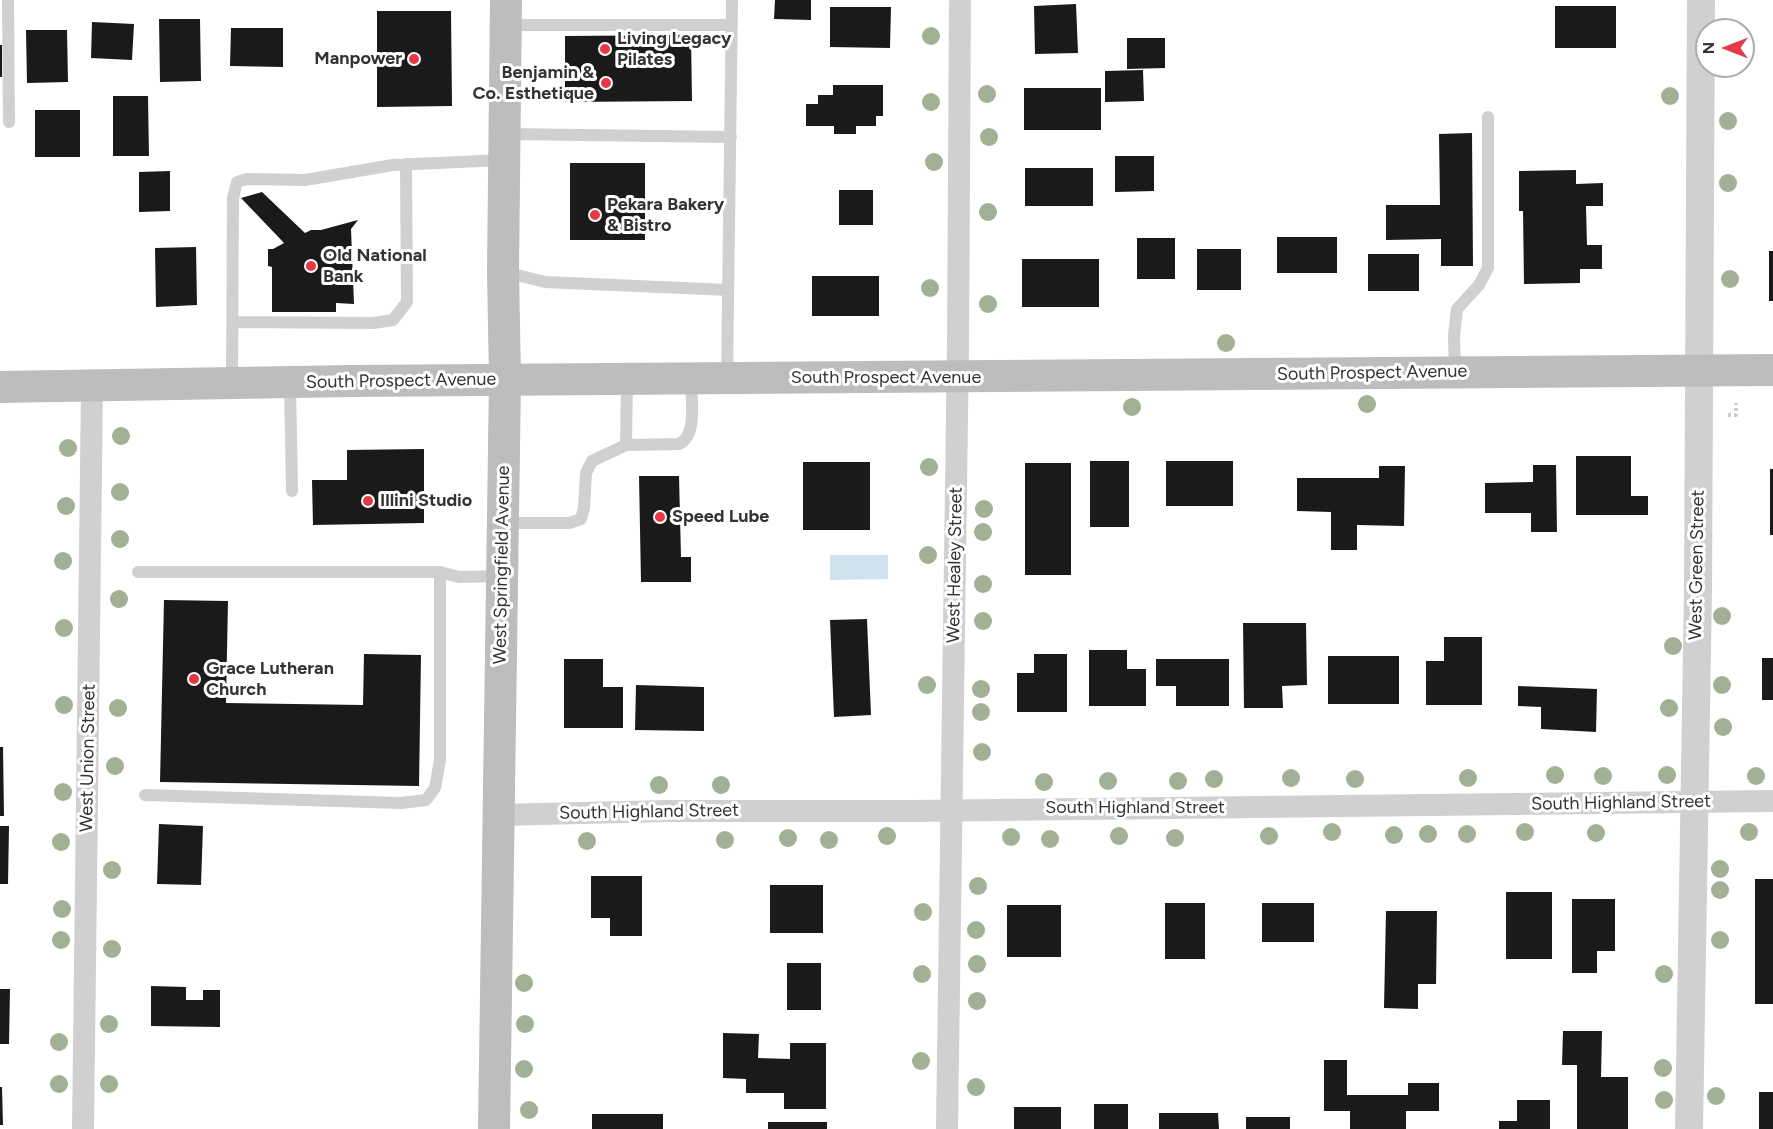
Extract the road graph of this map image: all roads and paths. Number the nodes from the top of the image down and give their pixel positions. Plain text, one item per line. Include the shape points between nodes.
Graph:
1 (8, 0) edge
2 (732, 0) edge
3 (960, 0) edge
4 (1701, 0) edge
5 (506, 12) edge
6 (732, 25) junction
7 (1488, 117) dead end
8 (9, 122) dead end
9 (731, 137) junction
10 (505, 147) junction
11 (406, 164) junction
12 (503, 272) junction
13 (728, 290) junction
14 (233, 322) junction
15 (1698, 370) junction
16 (1773, 370) edge
17 (1455, 373) junction
18 (958, 377) junction
19 (627, 379) junction
20 (691, 379) junction
21 (727, 379) junction
22 (505, 380) junction
23 (290, 382) junction
24 (232, 384) junction
25 (0, 387) edge
26 (92, 387) junction
27 (1736, 403) dead end
28 (1727, 415) dead end
29 (626, 445) junction
30 (292, 491) dead end
31 (502, 523) junction
32 (138, 572) dead end
33 (440, 572) junction
34 (501, 576) junction
35 (145, 795) dead end
36 (1773, 801) edge
37 (1693, 802) junction
38 (952, 809) junction
39 (498, 814) junction
40 (83, 1129) edge
41 (494, 1129) edge
42 (947, 1129) edge
43 (1689, 1129) edge

1 - 8 lane
2 - 6 lane
3 - 18 street, West Healey Street
4 - 15 street, West Green Street
5 - 6 lane
5 - 10 main road, West Springfield Avenue
6 - 9 lane
7 - 17 lane via 1488,268 1479,285 1457,309
9 - 10 lane
9 - 13 lane
10 - 11 lane
10 - 12 main road, West Springfield Avenue
11 - 14 lane via 305,180 247,178 237,182 233,198
11 - 14 lane via 407,302 393,320
12 - 13 lane via 545,282
12 - 22 main road, West Springfield Avenue
13 - 21 lane
14 - 24 lane
15 - 16 main road, South Prospect Avenue
15 - 17 main road, South Prospect Avenue
15 - 37 street, West Green Street
17 - 18 main road, South Prospect Avenue
18 - 21 main road, South Prospect Avenue
18 - 38 street, West Healey Street
19 - 20 main road, South Prospect Avenue
19 - 22 main road, South Prospect Avenue
19 - 29 lane
20 - 21 main road, South Prospect Avenue
20 - 29 lane via 692,430 686,441
22 - 23 main road, South Prospect Avenue
22 - 31 main road, West Springfield Avenue
23 - 24 main road, South Prospect Avenue
23 - 30 lane
24 - 26 main road, South Prospect Avenue
25 - 26 main road, South Prospect Avenue
26 - 40 street, West Union Street
27 - 28 path via 1736,415
29 - 31 lane via 592,461 586,473 581,519 569,523
31 - 34 main road, West Springfield Avenue
32 - 33 lane
33 - 34 lane via 459,577
33 - 35 lane via 440,760 435,788 426,800 401,803
34 - 39 main road, West Springfield Avenue
36 - 37 street, South Highland Street
37 - 38 street, South Highland Street
37 - 43 street, West Green Street
38 - 39 street, South Highland Street
38 - 42 street, West Healey Street
39 - 41 main road, West Springfield Avenue

